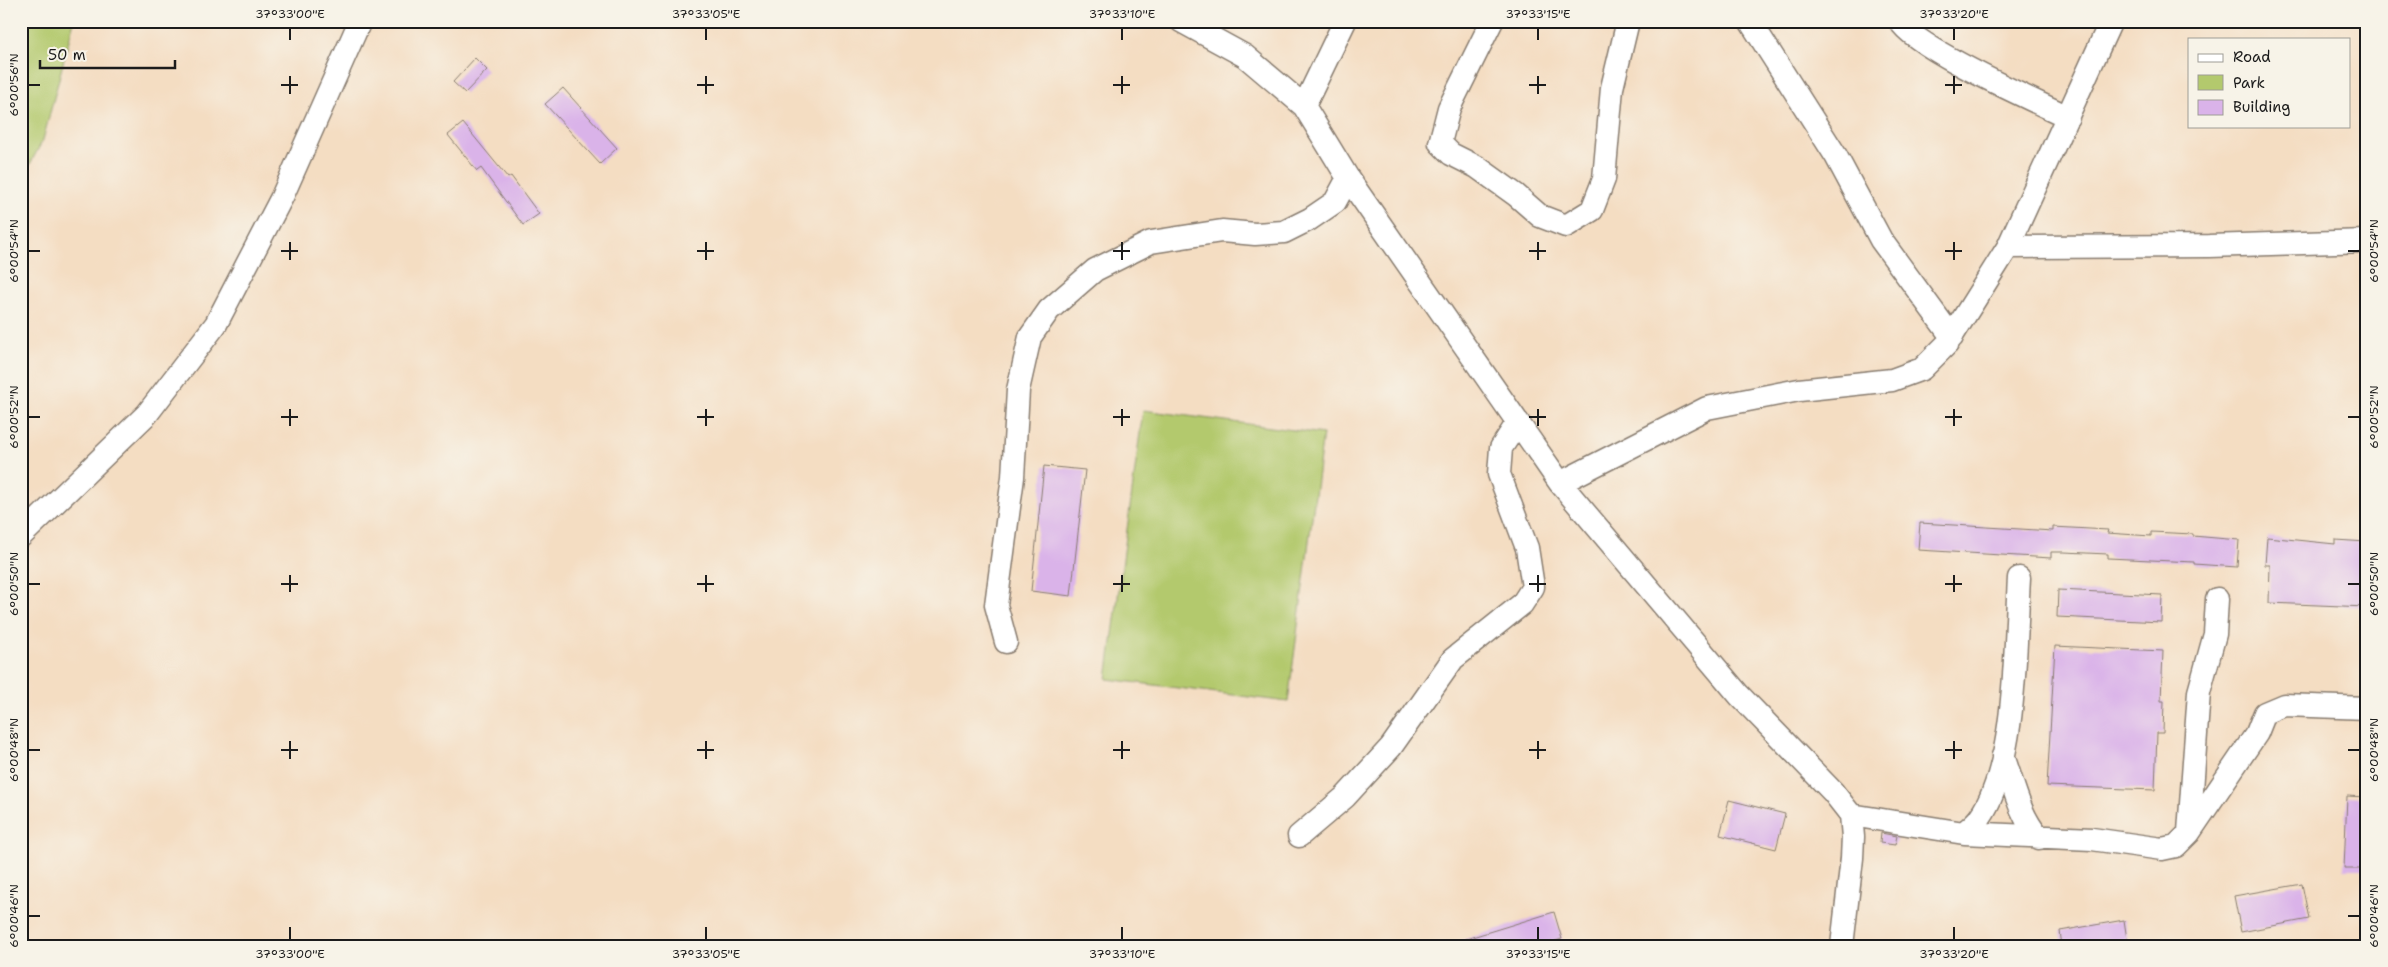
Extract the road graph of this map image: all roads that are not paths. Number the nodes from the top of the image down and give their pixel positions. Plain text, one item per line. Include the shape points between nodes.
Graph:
1 (360, 21) edge
2 (1181, 21) edge
3 (1345, 21) edge
4 (1492, 21) edge
5 (1628, 21) edge
6 (1750, 21) edge
7 (1900, 21) edge
8 (2111, 21) edge
9 (1304, 106) junction
10 (2068, 118) junction
11 (1348, 178) junction
12 (2367, 241) edge
13 (2008, 247) junction
14 (1952, 337) junction
15 (1518, 422) junction
16 (1560, 483) junction
17 (21, 536) edge
18 (2019, 578) dead end
19 (2217, 598) dead end
20 (1006, 642) dead end
21 (2367, 708) edge
22 (2003, 756) junction
23 (1851, 815) junction
24 (1964, 833) junction
25 (2188, 833) junction
26 (1299, 836) dead end
27 (2039, 838) junction
28 (1842, 946) edge

1 - 17 street via 282,197 216,324 147,414
2 - 9 street via 1245,56
3 - 9 street
4 - 5 street via 1449,108 1440,143 1451,154 1478,167 1540,216 1566,226 1592,210 1604,179 1612,88
6 - 14 street via 1836,156 1881,240
7 - 10 street via 1904,28 1940,54
8 - 10 street
9 - 11 street
10 - 13 street
11 - 15 street
11 - 20 street via 1335,202 1284,232 1222,231 1151,242 1095,270 1044,317 1030,337 1018,390 1013,477 996,605
12 - 13 street
13 - 14 street
14 - 16 street via 1922,369 1892,380 1798,390 1707,408
15 - 16 street
15 - 26 street via 1502,448 1499,474 1527,548 1533,587 1522,604 1453,659 1391,747 1345,798
16 - 23 street via 1739,694
18 - 22 street via 2011,707
19 - 25 street via 2215,634 2199,692
21 - 25 street via 2284,705 2265,713 2256,732
22 - 24 street via 1980,817
22 - 27 street via 2020,809
23 - 24 street
23 - 28 street via 1853,844
24 - 27 street
25 - 27 street via 2176,846 2162,849 2092,839

